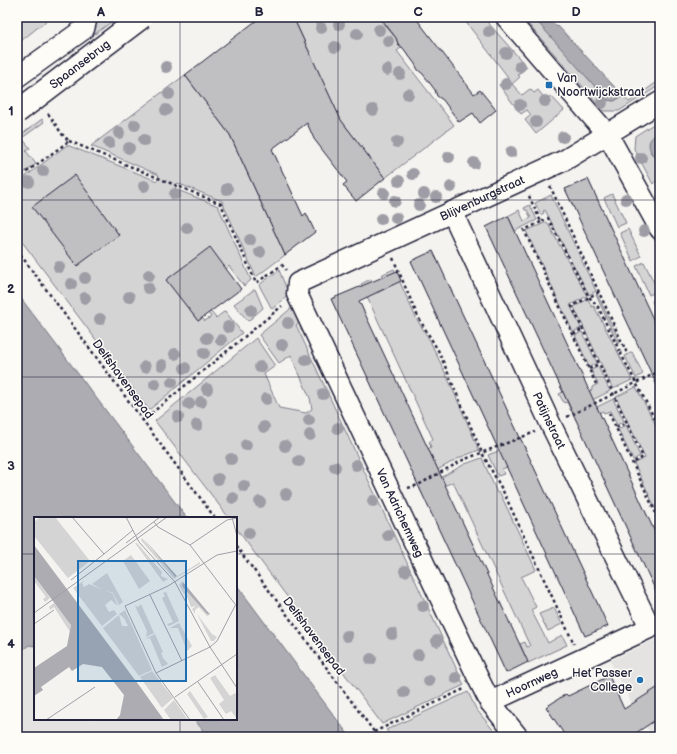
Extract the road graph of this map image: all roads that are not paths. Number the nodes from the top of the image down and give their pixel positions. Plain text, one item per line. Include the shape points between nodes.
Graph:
1 (87, 17) edge
2 (142, 17) edge
3 (506, 17) edge
4 (17, 76) edge
5 (660, 102) edge
6 (17, 112) edge
7 (608, 135) junction
8 (452, 212) junction
9 (660, 229) edge
10 (297, 289) joint
11 (655, 625) edge
12 (490, 702) junction
13 (518, 737) edge

1 - 4 street via 84,29
2 - 6 street, Spaansebrug, bridge
3 - 7 street
5 - 7 street, Blijvenburgstraat
7 - 8 street, Blijvenburgstraat via 565,160
7 - 9 street
8 - 10 street, Blijvenburgstraat
8 - 11 street, Patijnstraat via 551,425
10 - 12 street, Van Adrichemweg
11 - 12 street, Hoornweg
12 - 13 street, Van Adrichemweg

